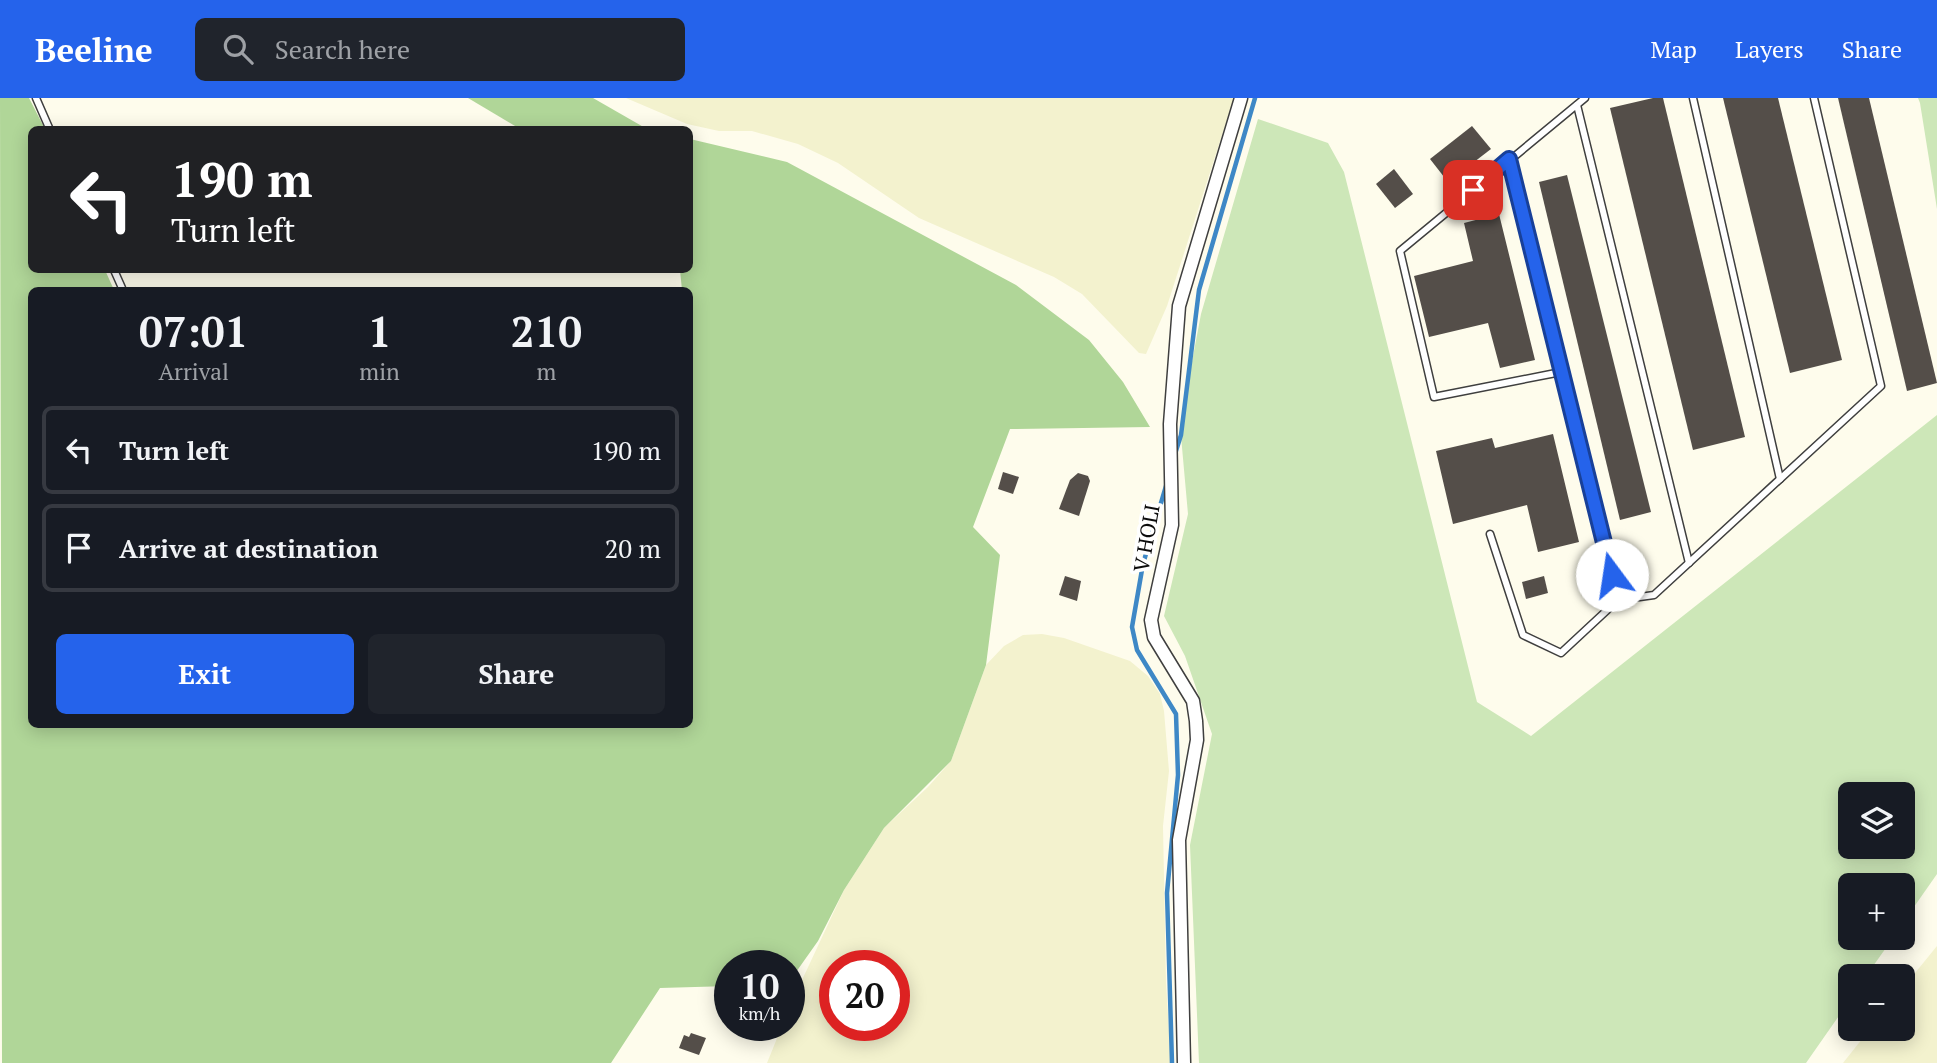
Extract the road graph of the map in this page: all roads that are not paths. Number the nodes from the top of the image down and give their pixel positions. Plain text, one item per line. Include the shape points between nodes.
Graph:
1 (36, 98) edge
2 (1241, 98) edge
3 (1585, 98) edge
4 (1693, 98) edge
5 (1814, 98) edge
6 (1577, 104) junction
7 (48, 126) edge
8 (1509, 159) junction
9 (1561, 372) junction
10 (1780, 479) junction
11 (1490, 534) dead end
12 (1689, 563) junction
13 (1618, 600) junction
14 (1184, 1063) edge

1 - 7 lane
2 - 14 street, V HOLI via 1179,306 1170,424 1172,525 1151,620 1163,655 1193,701 1196,720 1197,740 1179,840
3 - 6 lane
4 - 10 lane
5 - 10 lane via 1881,386
6 - 8 lane
6 - 12 lane
8 - 9 lane
8 - 9 lane via 1400,251 1434,397
9 - 13 lane
10 - 12 lane
11 - 13 lane via 1522,635 1561,653
12 - 13 lane via 1654,595

